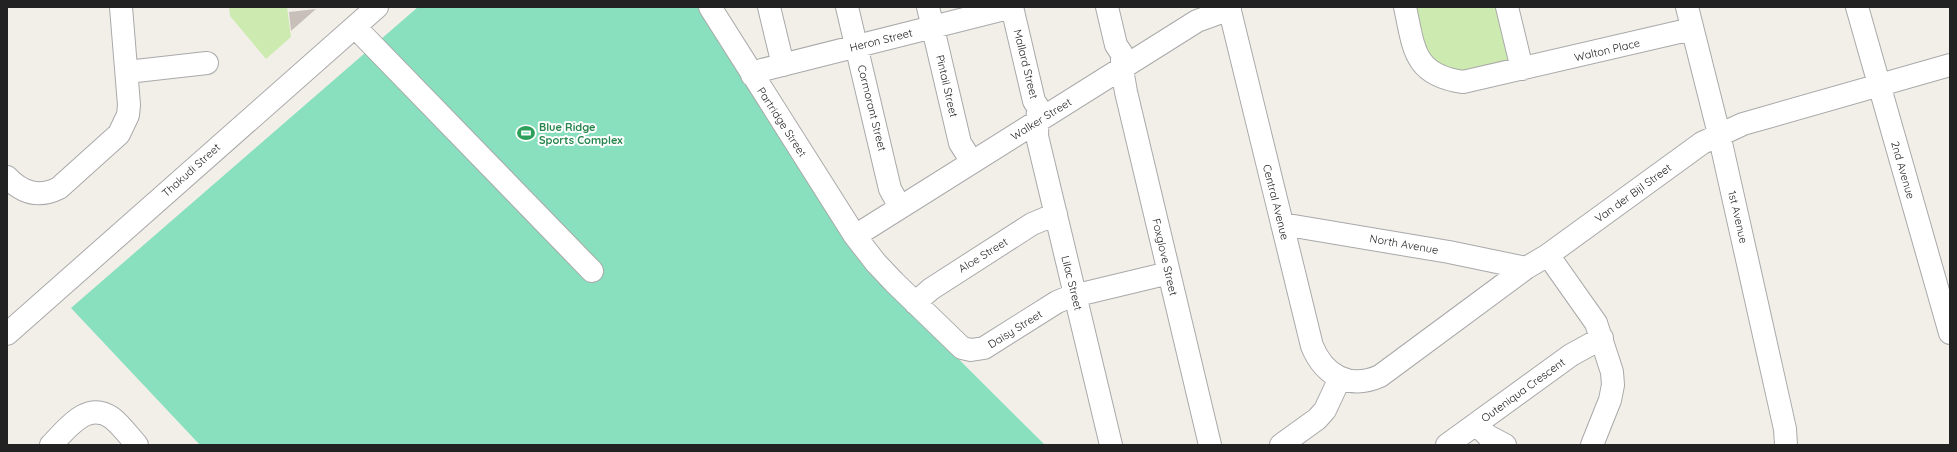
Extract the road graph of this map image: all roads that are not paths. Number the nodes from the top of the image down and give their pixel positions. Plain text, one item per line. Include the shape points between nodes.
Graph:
1 (121, 7) edge
2 (377, 7) edge
3 (710, 7) edge
4 (769, 7) edge
5 (847, 7) edge
6 (1012, 7) edge
7 (1107, 7) edge
8 (1405, 7) edge
9 (1507, 7) edge
10 (1687, 7) edge
11 (1857, 7) edge
12 (1230, 8) edge
13 (930, 17) edge
14 (355, 27) junction
15 (1692, 29) junction
16 (857, 46) junction
17 (207, 63) dead end
18 (783, 65) junction
19 (1950, 65) edge
20 (1122, 69) junction
21 (1522, 70) junction
22 (127, 72) junction
23 (752, 76) junction
24 (1879, 86) junction
25 (1037, 122) junction
26 (1719, 134) junction
27 (972, 162) junction
28 (7, 177) edge
29 (900, 207) junction
30 (1056, 214) junction
31 (1282, 224) junction
32 (856, 236) junction
33 (1548, 255) junction
34 (1526, 268) junction
35 (592, 271) dead end
36 (1169, 273) junction
37 (1075, 296) junction
38 (915, 303) junction
39 (1950, 332) edge
40 (7, 334) edge
41 (1602, 338) junction
42 (1344, 379) junction
43 (1476, 424) junction
44 (1785, 437) edge
45 (51, 445) edge
46 (137, 445) edge
47 (1112, 445) edge
48 (1210, 445) edge
49 (1281, 445) edge
50 (1447, 445) edge
51 (1505, 445) edge
52 (1592, 445) edge

1 - 22 street
2 - 14 street, Thakudi Street
3 - 23 street, Partridge Street
4 - 18 street
5 - 16 street, Cormorant Street
6 - 13 street, Heron Street
6 - 25 street, Mallard Street via 1034,101 1038,107
7 - 20 street, Foxglove Street via 1116,45 1122,54
8 - 21 street, Walton Place via 1415,52 1422,64 1435,74 1448,80 1463,82
9 - 21 street
10 - 15 street, 1st Avenue
11 - 24 street, 2nd Avenue
12 - 20 street, Walker Street via 1197,21
12 - 31 street, Central Avenue
13 - 16 street, Heron Street
13 - 27 street, Pintail Street via 960,143
14 - 35 street
14 - 40 street, Thakudi Street
15 - 21 street, Walton Place
15 - 26 street, 1st Avenue
16 - 18 street, Heron Street
16 - 29 street, Cormorant Street via 890,189
17 - 22 street
18 - 23 street, Heron Street via 762,70
19 - 24 street, Van der Bijl Street
20 - 25 street, Walker Street
20 - 36 street, Foxglove Street
22 - 28 street via 128,115 125,125 113,141 59,188 50,192 31,193 15,186
23 - 32 street, Partridge Street
24 - 26 street, Van der Bijl Street via 1743,124
24 - 39 street, 2nd Avenue
25 - 27 street, Walker Street
25 - 30 street, Lilac Street via 1037,136
26 - 33 street, Van der Bijl Street via 1702,143
26 - 44 street, 1st Avenue
27 - 29 street, Walker Street
29 - 32 street, Walker Street
30 - 37 street, Lilac Street
30 - 38 street, Aloe Street via 1026,228 931,288
31 - 34 street, North Avenue via 1449,252
31 - 42 street, Central Avenue via 1312,346 1321,364
32 - 38 street, Daisy Street via 876,263
33 - 34 street, Van der Bijl Street
33 - 41 street via 1592,316
34 - 42 street, Van der Bijl Street via 1380,376 1371,380
36 - 37 street, Daisy Street
36 - 48 street, Foxglove Street
37 - 38 street, Daisy Street via 1057,302 984,348 971,350 959,345
37 - 47 street, Lilac Street
41 - 43 street, Outeniqua Crescent via 1571,355
41 - 52 street via 1613,385 1610,400
42 - 49 street via 1317,420
43 - 50 street, Outeniqua Crescent
43 - 51 street via 1488,436
45 - 46 street via 79,418 95,412 112,418

